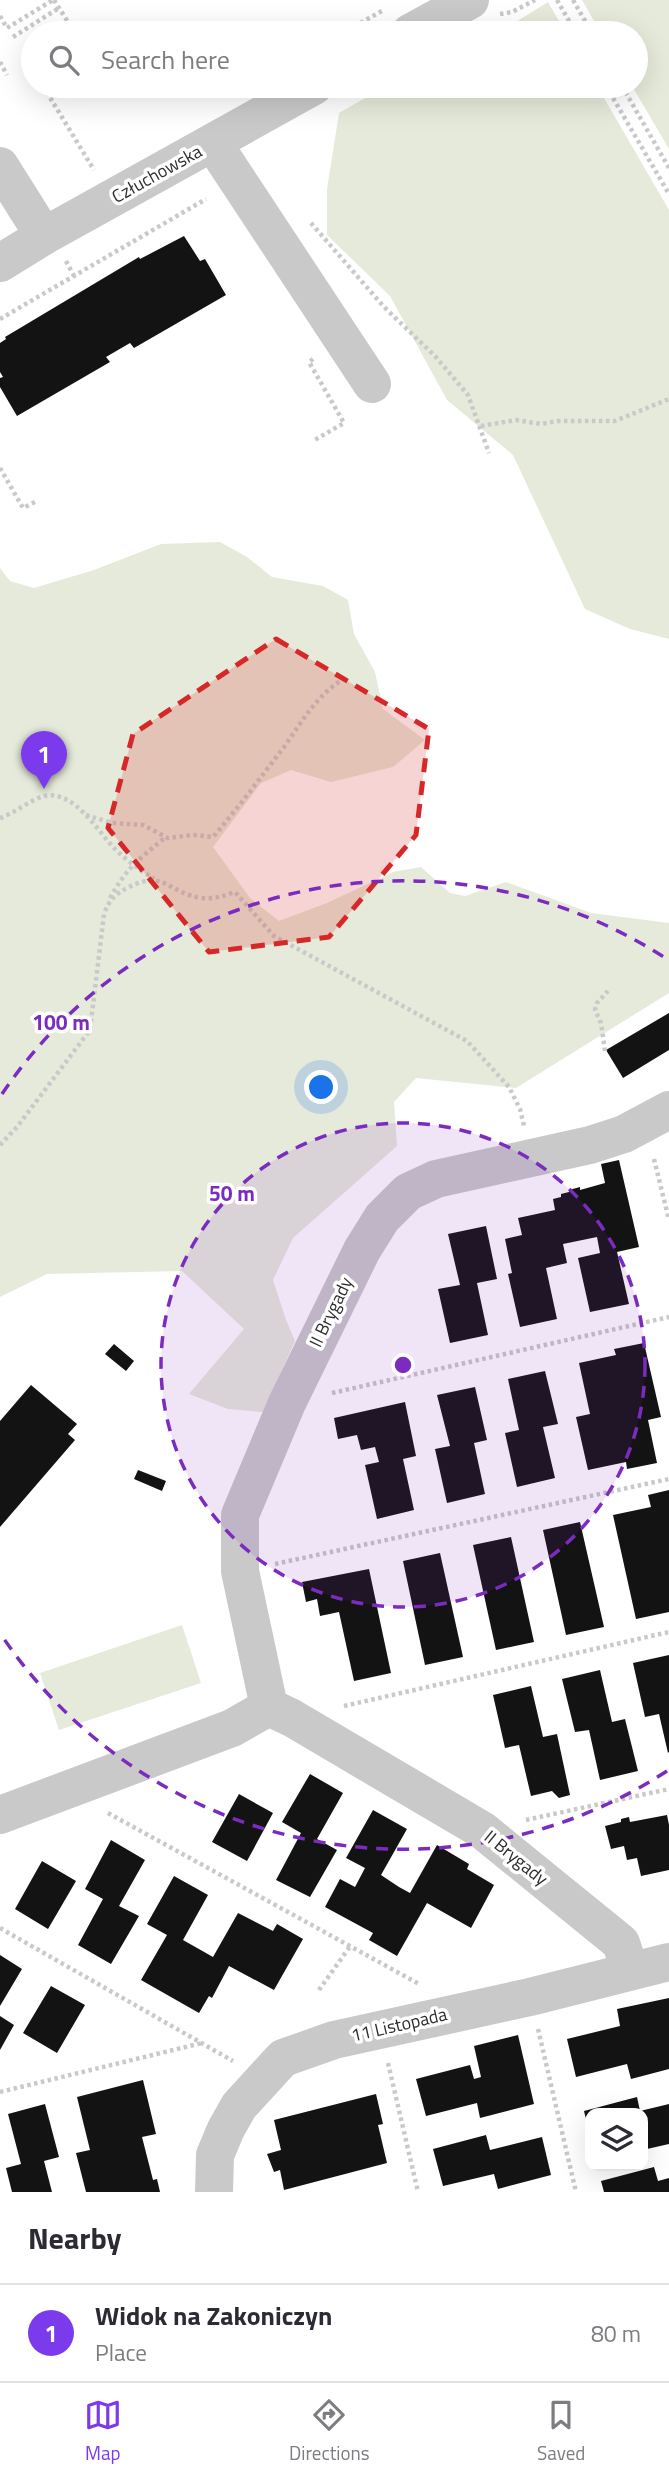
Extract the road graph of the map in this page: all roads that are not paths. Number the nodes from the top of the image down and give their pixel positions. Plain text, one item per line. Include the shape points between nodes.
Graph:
1 (470, 0) edge
2 (400, 20) edge
3 (293, 98) edge
4 (213, 143) junction
5 (0, 166) edge
6 (44, 236) junction
7 (0, 263) edge
8 (372, 384) dead end
9 (669, 1110) edge
10 (281, 1713) junction
11 (0, 1815) edge
12 (669, 1962) edge
13 (630, 1971) junction
14 (214, 2192) edge

1 - 2 street
3 - 4 street, Człuchowska
4 - 6 street, Człuchowska
4 - 8 street
5 - 6 street
6 - 7 street, Człuchowska
9 - 10 street, II Brygady via 624,1134 590,1145 436,1179 408,1192 382,1218 287,1403 240,1515 240,1572
10 - 11 street
10 - 13 street, II Brygady via 482,1830 621,1943
12 - 13 street, 11 Listopada
13 - 14 street, 11 Listopada via 334,2039 283,2058 239,2106 226,2129 215,2155

